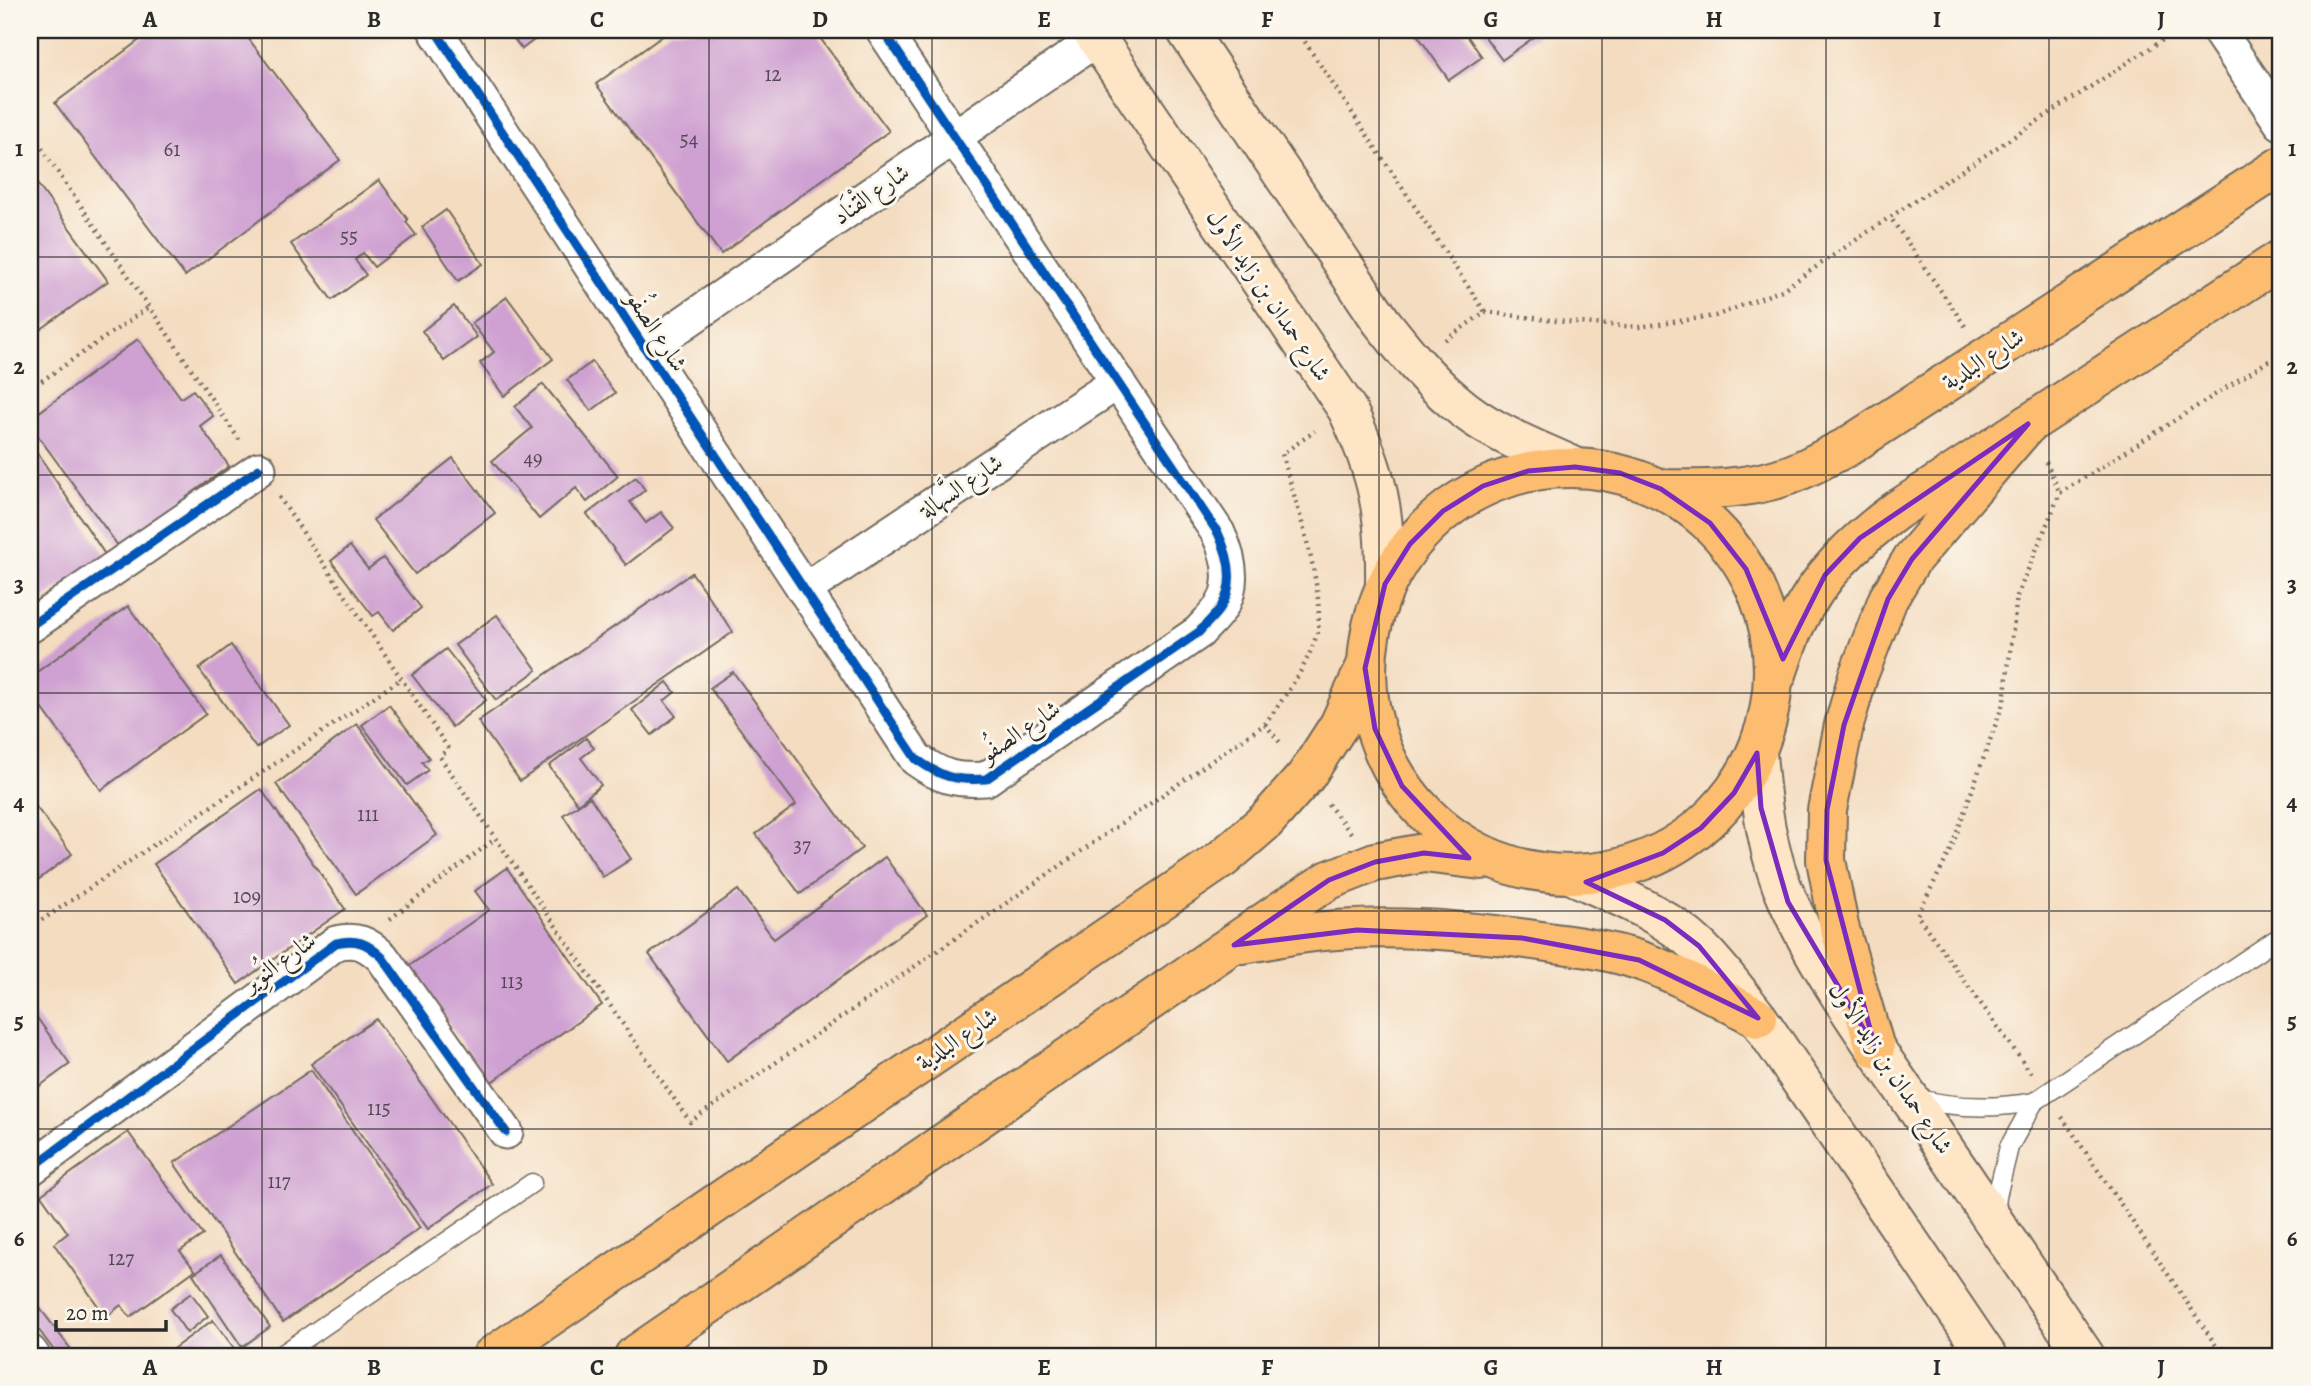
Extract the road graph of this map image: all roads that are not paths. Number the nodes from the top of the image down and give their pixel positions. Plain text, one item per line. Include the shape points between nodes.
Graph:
1 (435, 30) edge
2 (883, 30) edge
3 (1186, 30) edge
4 (2218, 30) edge
5 (1094, 34) edge
6 (2281, 123) edge
7 (955, 137) junction
8 (2281, 166) edge
9 (2281, 259) edge
10 (646, 349) junction
11 (1118, 382) junction
12 (2028, 424) junction
13 (1575, 467) junction
14 (259, 469) road end
15 (1661, 489) junction
16 (1385, 584) junction
17 (804, 590) junction
18 (30, 626) edge
19 (1366, 668) junction
20 (1774, 683) junction
21 (1757, 753) junction
22 (1498, 862) junction
23 (1572, 876) junction
24 (2281, 936) edge
25 (1234, 946) junction
26 (1758, 1018) junction
27 (1875, 1048) junction
28 (1908, 1096) junction
29 (2040, 1098) junction
30 (506, 1132) dead end
31 (30, 1169) edge
32 (532, 1183) dead end
33 (1995, 1222) junction
34 (30, 1352) edge
35 (33, 1356) edge
36 (280, 1356) edge
37 (492, 1356) edge
38 (634, 1356) edge
39 (1987, 1356) edge
40 (2085, 1356) edge

1 - 10 street, شارع الصفُو
2 - 7 street, شارع الصفُو
3 - 13 main road via 1381,321 1414,362 1456,404 1503,434
4 - 6 street
5 - 7 street, شارع القْنَاد
5 - 16 main road, شارع حمدان بن زايد الأول via 1347,409 1379,492 1386,538
7 - 10 street, شارع القْنَاد
7 - 11 street, شارع الصفُو
8 - 15 main road, شارع البلدية via 1847,447 1791,475 1757,485
9 - 12 main road
10 - 17 street, شارع الصفُو
11 - 17 street, شارع السَّهالة
11 - 17 street, شارع الصفُو via 1219,533 1228,555 1230,580 1222,606 1199,632 986,779 961,780 936,773 916,758
12 - 20 main road via 1860,538 1825,575 1796,623
12 - 27 main road via 1920,550 1888,598 1844,725 1827,810 1826,860 1839,926
13 - 15 main road via 1620,473
13 - 16 main road via 1528,471 1483,485 1443,511 1410,544
14 - 18 street
15 - 20 main road via 1710,523 1746,569 1769,624
16 - 19 main road via 1371,625
19 - 22 main road via 1375,729 1402,786 1444,831
19 - 37 main road, شارع البلدية via 1339,725 1306,776 1266,821 1222,859
20 - 21 main road via 1769,719
21 - 23 main road via 1734,793 1682,841 1619,870
21 - 27 main road, شارع حمدان بن زايد الأول via 1761,808 1788,902
22 - 23 main road
22 - 25 main road via 1424,853 1375,862 1329,880
23 - 26 main road via 1665,920 1699,946
24 - 29 lane
25 - 26 main road via 1357,930 1423,929 1522,937 1639,960
25 - 38 main road
26 - 39 main road
27 - 28 main road, شارع حمدان بن زايد الأول
28 - 29 lane via 1970,1107 2008,1106
28 - 33 main road, شارع حمدان بن زايد الأول
29 - 33 lane via 2009,1147
30 - 31 street, شارع النُوِير via 382,957 360,941 348,940 336,943
32 - 36 lane
33 - 40 main road, شارع حمدان بن زايد الأول
34 - 35 street

